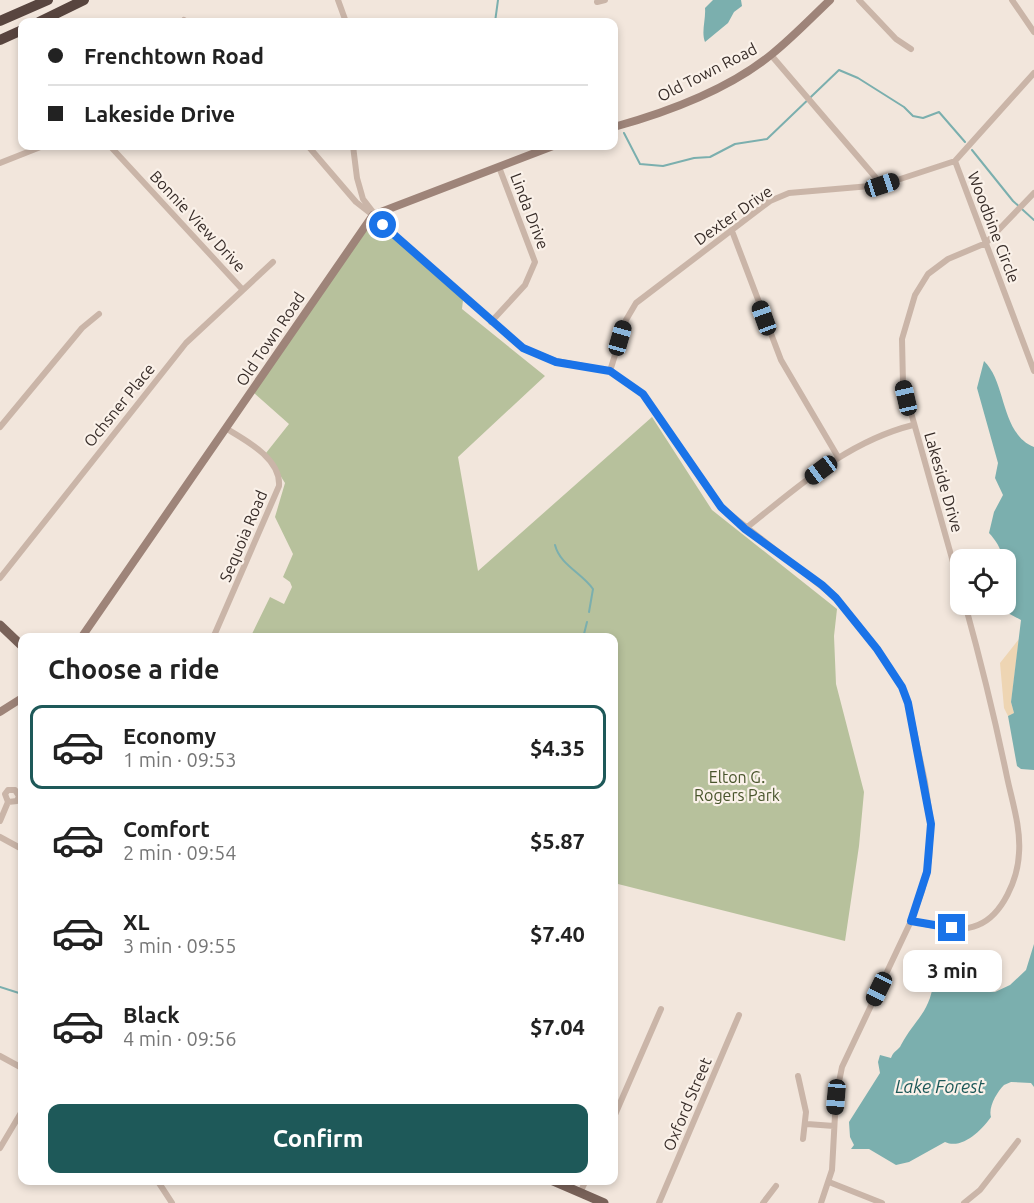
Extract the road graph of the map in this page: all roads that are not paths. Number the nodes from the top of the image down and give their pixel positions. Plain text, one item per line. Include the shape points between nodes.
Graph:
1 (48, 0) edge
2 (84, 0) edge
3 (338, 0) edge
4 (830, 0) edge
5 (859, 0) edge
6 (1012, 0) edge
7 (47, 18) edge
8 (345, 18) edge
9 (0, 21) edge
10 (18, 32) edge
11 (1034, 32) edge
12 (0, 39) edge
13 (911, 49) dead end
14 (771, 55) junction
15 (1034, 73) edge
16 (618, 127) edge
17 (33, 150) edge
18 (114, 150) edge
19 (312, 150) edge
20 (354, 150) edge
21 (543, 150) edge
22 (955, 161) junction
23 (0, 164) edge
24 (498, 167) junction
25 (357, 178) junction
26 (882, 185) junction
27 (343, 186) junction
28 (1034, 193) edge
29 (373, 215) junction
30 (732, 231) junction
31 (986, 243) junction
32 (273, 262) dead end
33 (242, 289) junction
34 (99, 314) dead end
35 (491, 321) junction
36 (610, 371) junction
37 (1034, 371) edge
38 (913, 425) junction
39 (0, 427) edge
40 (227, 429) junction
41 (838, 457) junction
42 (745, 529) junction
43 (950, 553) edge
44 (0, 578) edge
45 (968, 615) edge
46 (0, 625) edge
47 (84, 633) edge
48 (215, 633) edge
49 (18, 642) edge
50 (18, 701) edge
51 (0, 712) edge
52 (8, 802) dead end
53 (0, 821) edge
54 (0, 837) edge
55 (18, 847) edge
56 (911, 921) junction
57 (661, 1009) dead end
58 (739, 1015) dead end
59 (0, 1056) edge
60 (18, 1066) edge
61 (798, 1076) dead end
62 (618, 1108) edge
63 (18, 1118) edge
64 (807, 1124) junction
65 (834, 1126) junction
66 (803, 1139) dead end
67 (1018, 1141) dead end
68 (0, 1148) edge
69 (829, 1182) junction
70 (160, 1185) edge
71 (562, 1185) edge
72 (584, 1185) edge
73 (776, 1186) dead end
74 (580, 1193) junction
75 (172, 1203) edge
76 (604, 1203) edge
77 (659, 1203) edge
78 (763, 1203) edge
79 (821, 1203) edge
80 (882, 1203) edge
81 (964, 1203) edge

1 - 9 highway
2 - 7 highway
3 - 8 street
4 - 14 main road, Old Town Road
5 - 13 street via 896,39
6 - 11 street
10 - 12 highway
14 - 16 main road, Old Town Road via 692,100
14 - 26 street
15 - 22 street, Dexter Drive
17 - 23 street
18 - 33 street, Bonnie View Drive
19 - 27 street
20 - 25 street
21 - 24 main road
22 - 26 street, Dexter Drive
22 - 31 street, Woodbine Circle
24 - 29 main road
24 - 35 street, Linda Drive via 535,262 525,285
25 - 27 street
25 - 29 street
26 - 30 street, Dexter Drive via 789,193 770,201
27 - 29 street
28 - 31 street, Lakeside Drive
29 - 35 street
29 - 40 main road, Old Town Road
30 - 36 street, Dexter Drive via 636,303 626,320
30 - 41 street via 782,360
31 - 37 street, Woodbine Circle
31 - 38 street, Lakeside Drive via 935,267 915,296 904,325 900,353
32 - 33 street, Ochsner Place
33 - 44 street, Ochsner Place via 186,343
34 - 39 street via 82,328
35 - 36 street via 523,348 542,357
36 - 42 street via 643,394 714,500
38 - 41 street via 880,434
38 - 43 street, Lakeside Drive
40 - 47 main road, Old Town Road
40 - 48 street, Sequoia Road via 273,465 279,486
41 - 42 street
42 - 56 street via 836,598 902,687 931,824 927,872
45 - 56 street via 1015,818 1020,844 1018,867 998,908 977,926 952,928
46 - 49 main road
50 - 51 main road
52 - 53 street
54 - 55 street
56 - 65 street via 842,1067
57 - 62 street
58 - 77 street, Oxford Street
59 - 60 street
61 - 64 street
63 - 68 street
64 - 65 street
64 - 66 street
65 - 69 street
67 - 81 street via 980,1190
69 - 79 street
69 - 80 street
70 - 75 street
71 - 74 main road
72 - 74 street
73 - 78 street
74 - 76 main road

